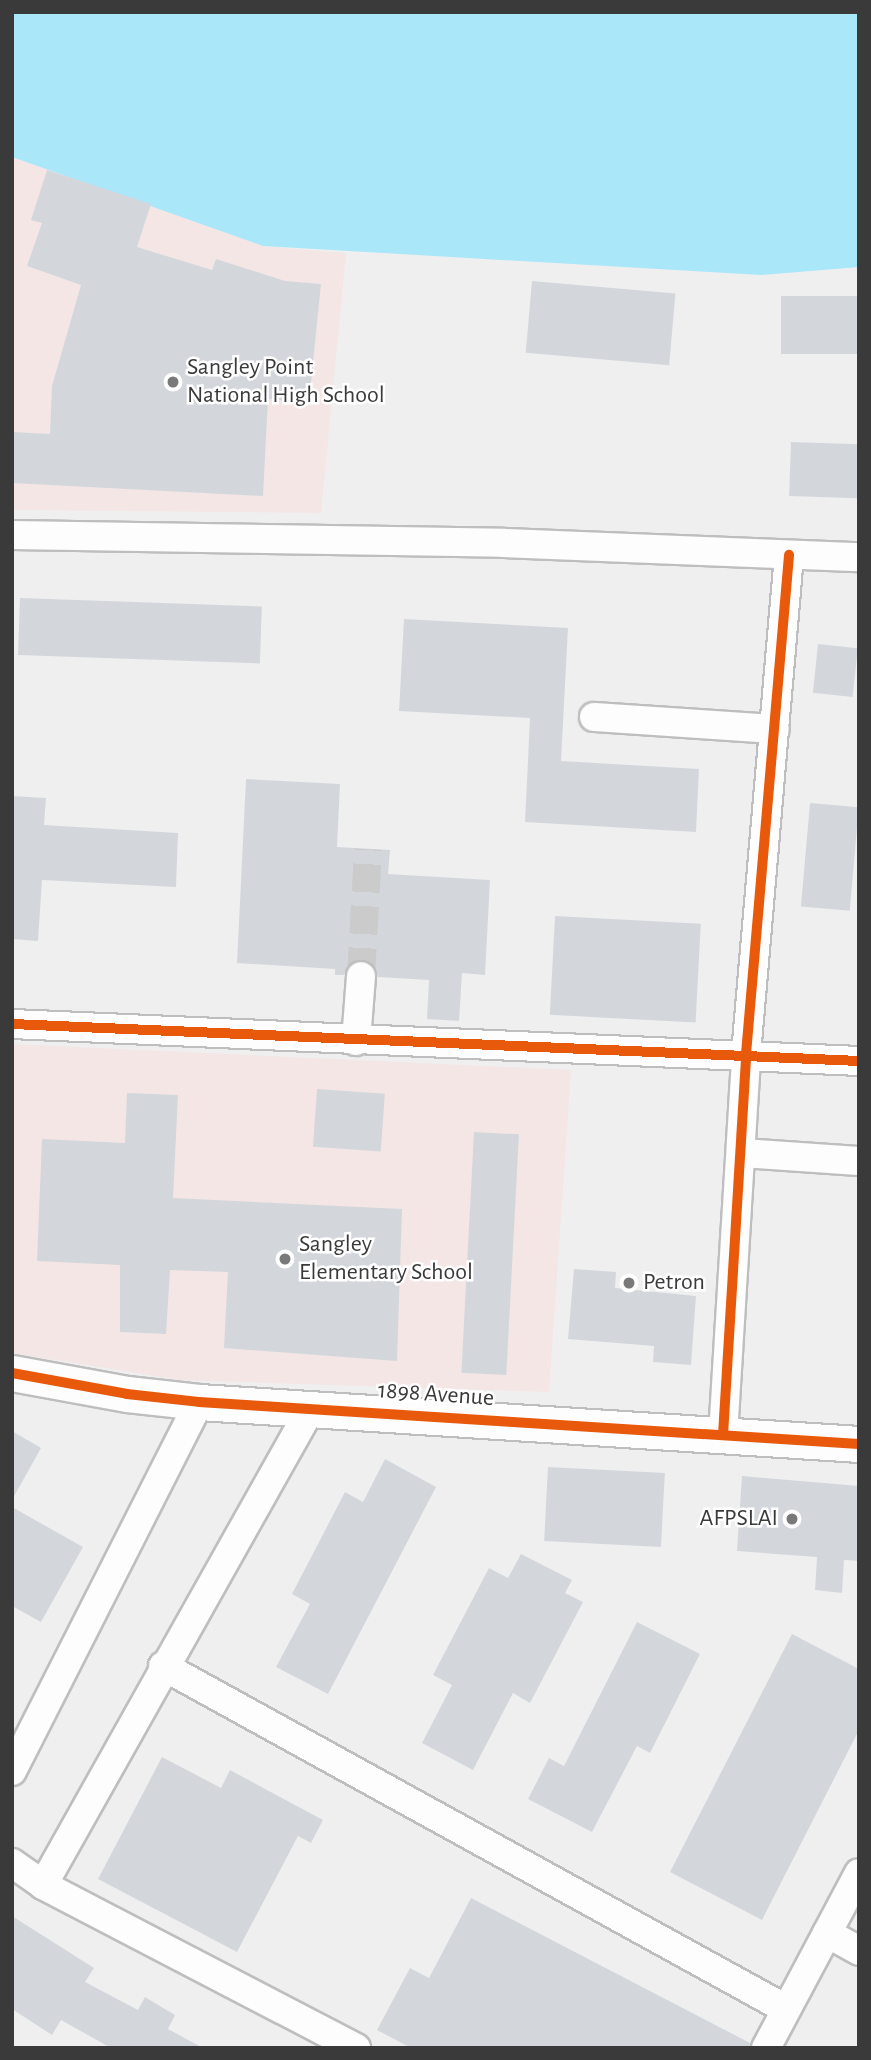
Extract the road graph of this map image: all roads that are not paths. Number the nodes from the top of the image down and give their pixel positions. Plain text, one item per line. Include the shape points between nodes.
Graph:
1 (12, 535) edge
2 (789, 555) junction
3 (859, 557) edge
4 (594, 718) dead end
5 (775, 729) junction
6 (361, 976) tunnel mouth
7 (12, 1024) edge
8 (356, 1041) junction
9 (746, 1054) junction
10 (859, 1061) edge
11 (742, 1153) junction
12 (859, 1161) edge
13 (12, 1373) edge
14 (200, 1402) junction
15 (311, 1408) junction
16 (723, 1435) junction
17 (859, 1444) edge
18 (163, 1666) junction
19 (12, 1771) edge
20 (12, 1863) edge
21 (859, 1873) edge
22 (43, 1885) junction
23 (827, 1933) junction
24 (859, 1951) edge
25 (786, 2009) junction
26 (356, 2048) edge
27 (766, 2048) edge

1 - 2 street via 504,543
2 - 3 street
2 - 5 street
4 - 5 street
5 - 9 street
6 - 8 street
7 - 8 street
8 - 9 street
9 - 10 street
9 - 11 street
11 - 12 street
11 - 16 street
13 - 14 street, 1898 Avenue
14 - 15 street, 1898 Avenue
14 - 19 street
15 - 16 street, 1898 Avenue
15 - 18 street
16 - 17 street, 1898 Avenue
18 - 22 street
18 - 25 street
20 - 22 street
21 - 23 street
22 - 26 street
23 - 24 street
23 - 25 street
25 - 27 street

